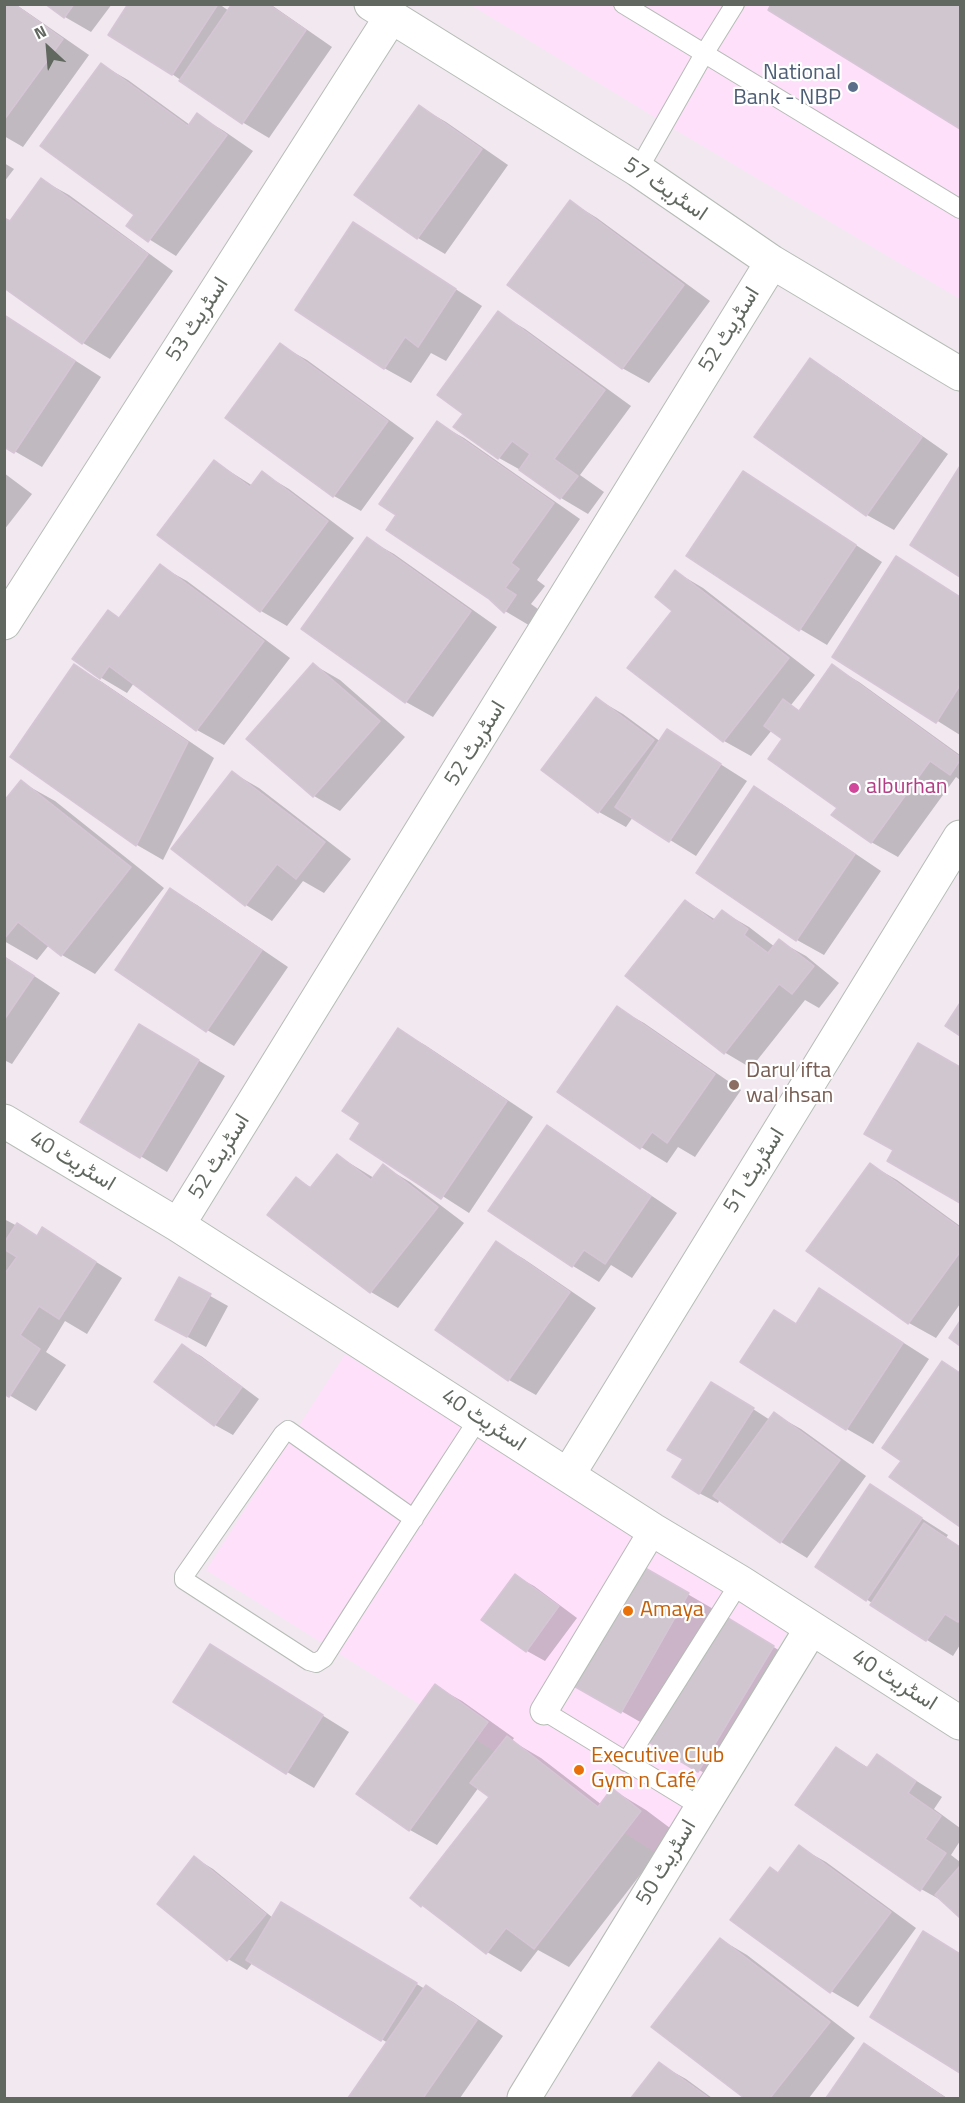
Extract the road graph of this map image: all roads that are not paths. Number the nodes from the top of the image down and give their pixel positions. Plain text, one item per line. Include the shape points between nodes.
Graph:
1 (623, 4) edge
2 (735, 4) edge
3 (381, 11) edge
4 (704, 54) junction
5 (638, 170) junction
6 (960, 209) edge
7 (772, 262) junction
8 (960, 374) edge
9 (4, 623) edge
10 (960, 837) edge
11 (4, 1121) edge
12 (178, 1226) junction
13 (478, 1418) junction
14 (568, 1475) junction
15 (414, 1519) junction
16 (654, 1530) junction
17 (740, 1582) junction
18 (811, 1629) junction
19 (544, 1711) joint
20 (959, 1719) edge
21 (626, 1762) junction
22 (701, 1807) junction
23 (524, 2098) edge

1 - 4 lane
2 - 4 lane
3 - 5 street, اسٹریٹ 57
3 - 9 street, اسٹریٹ 53
4 - 5 lane
4 - 6 lane
5 - 7 street, اسٹریٹ 57
7 - 8 street, اسٹریٹ 57
7 - 12 street, اسٹریٹ 52
10 - 14 street, اسٹریٹ 51
11 - 12 street, اسٹریٹ 40
12 - 13 street, اسٹریٹ 40
13 - 14 street, اسٹریٹ 40
13 - 15 lane
14 - 16 street, اسٹریٹ 40
15 - 15 lane via 288,1430 184,1580 316,1663 324,1658
16 - 17 street, اسٹریٹ 40
16 - 19 street
17 - 18 street, اسٹریٹ 40
17 - 21 lane
18 - 20 street, اسٹریٹ 40
18 - 22 street, اسٹریٹ 50
19 - 21 lane
21 - 22 lane
22 - 23 street, اسٹریٹ 50

